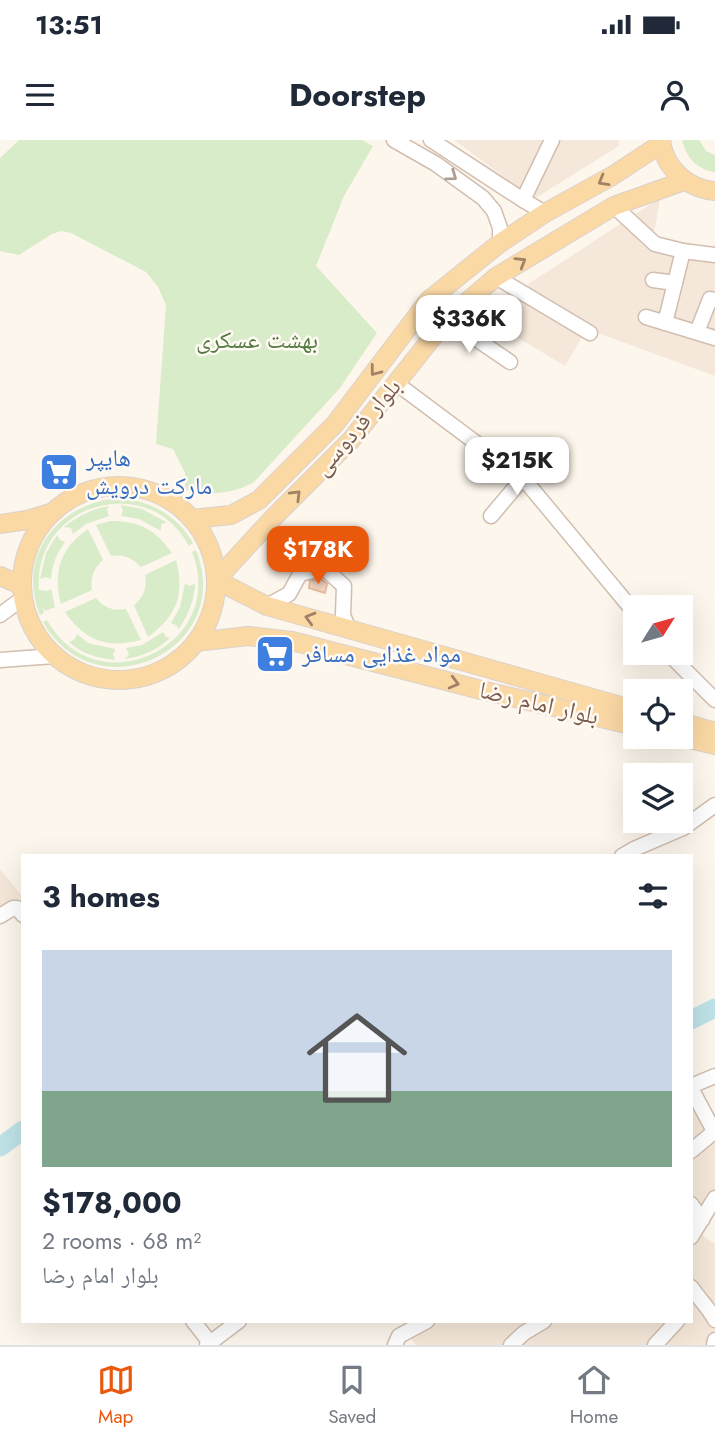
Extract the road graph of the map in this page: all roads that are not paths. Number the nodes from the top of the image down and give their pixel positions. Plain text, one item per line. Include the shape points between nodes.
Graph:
1 (394, 140) edge
2 (431, 140) edge
3 (552, 140) edge
4 (661, 142) edge
5 (684, 181) junction
6 (715, 191) edge
7 (523, 200) junction
8 (614, 206) junction
9 (545, 213) junction
10 (500, 243) junction
11 (682, 251) junction
12 (715, 255) edge
13 (496, 277) junction
14 (653, 280) dead end
15 (675, 283) junction
16 (715, 300) edge
17 (646, 317) dead end
18 (447, 319) junction
19 (666, 323) junction
20 (697, 332) junction
21 (590, 334) dead end
22 (715, 338) edge
23 (510, 362) dead end
24 (396, 383) junction
25 (523, 478) junction
26 (50, 513) junction
27 (491, 516) dead end
28 (192, 519) junction
29 (0, 524) edge
30 (0, 576) edge
31 (216, 580) junction
32 (22, 592) junction
33 (623, 599) edge
34 (267, 606) junction
35 (0, 615) edge
36 (349, 630) junction
37 (196, 642) junction
38 (54, 656) junction
39 (0, 660) edge
40 (680, 665) edge
41 (487, 668) junction
42 (481, 690) junction
43 (715, 700) edge
44 (623, 707) edge
45 (623, 723) edge
46 (693, 726) edge
47 (715, 732) edge
48 (693, 740) edge
49 (715, 745) edge
50 (715, 805) edge
51 (625, 854) edge
52 (21, 913) edge
53 (0, 916) edge
54 (715, 1076) edge
55 (693, 1086) edge
56 (693, 1091) edge
57 (715, 1133) edge
58 (693, 1150) edge
59 (715, 1198) edge
60 (693, 1208) edge
61 (702, 1220) junction
62 (693, 1234) edge
63 (694, 1297) edge
64 (715, 1320) edge
65 (194, 1323) edge
66 (236, 1323) edge
67 (423, 1323) edge
68 (541, 1323) edge
69 (675, 1323) edge
70 (210, 1344) edge
71 (395, 1345) edge
72 (511, 1345) edge
73 (655, 1345) edge

1 -> 10 street via 483,198 494,211
2 - 7 street
3 - 7 street
4 - 5 main road via 669,165
4 -> 9 main road, بلوار فردوسی
5 - 6 main road
5 - 8 main road, بلوار فردوسی
7 - 9 street
8 - 11 street via 655,244
13 -> 8 main road, بلوار فردوسی
9 - 10 main road, بلوار فردوسی
10 -> 28 main road, بلوار فردوسی via 429,300 335,424 259,500 230,515
11 - 12 street
11 - 15 street
13 - 18 main road, بلوار فردوسی
13 - 21 street
14 - 15 street
15 - 19 street
16 - 20 street via 710,299
17 - 19 street
18 - 23 street
18 - 24 main road, بلوار فردوسی
19 - 20 street
20 - 22 street
24 - 25 street
31 -> 24 main road, بلوار فردوسی via 351,440
25 - 27 street
25 - 33 street
26 - 28 main road via 83,492 122,485 161,495
26 - 29 main road
26 - 32 main road via 28,546
28 - 31 main road via 207,541
30 - 32 main road
31 - 34 main road, بلوار امام رضا
31 - 37 main road via 209,619
32 - 35 street
32 - 38 main road via 37,635
36 -> 34 main road, بلوار امام رضا
34 - 36 street via 289,594 300,573 324,568 344,586
36 - 41 main road, بلوار امام رضا
37 - 38 main road via 166,668 128,680 89,675
37 -> 42 main road, بلوار امام رضا via 248,636 292,641
38 - 39 street
40 - 43 street
41 - 42 main road
41 - 44 main road, بلوار امام رضا
42 - 45 main road, بلوار امام رضا
46 - 47 main road
48 - 49 main road
50 - 51 street via 683,828
52 - 53 street via 13,908
54 - 55 street
56 - 57 street
57 - 58 street
59 - 61 street
60 - 61 street
61 - 62 street
63 - 64 street
65 - 70 street
66 - 70 street
67 - 71 street via 399,1336
68 - 72 street
69 - 73 street

